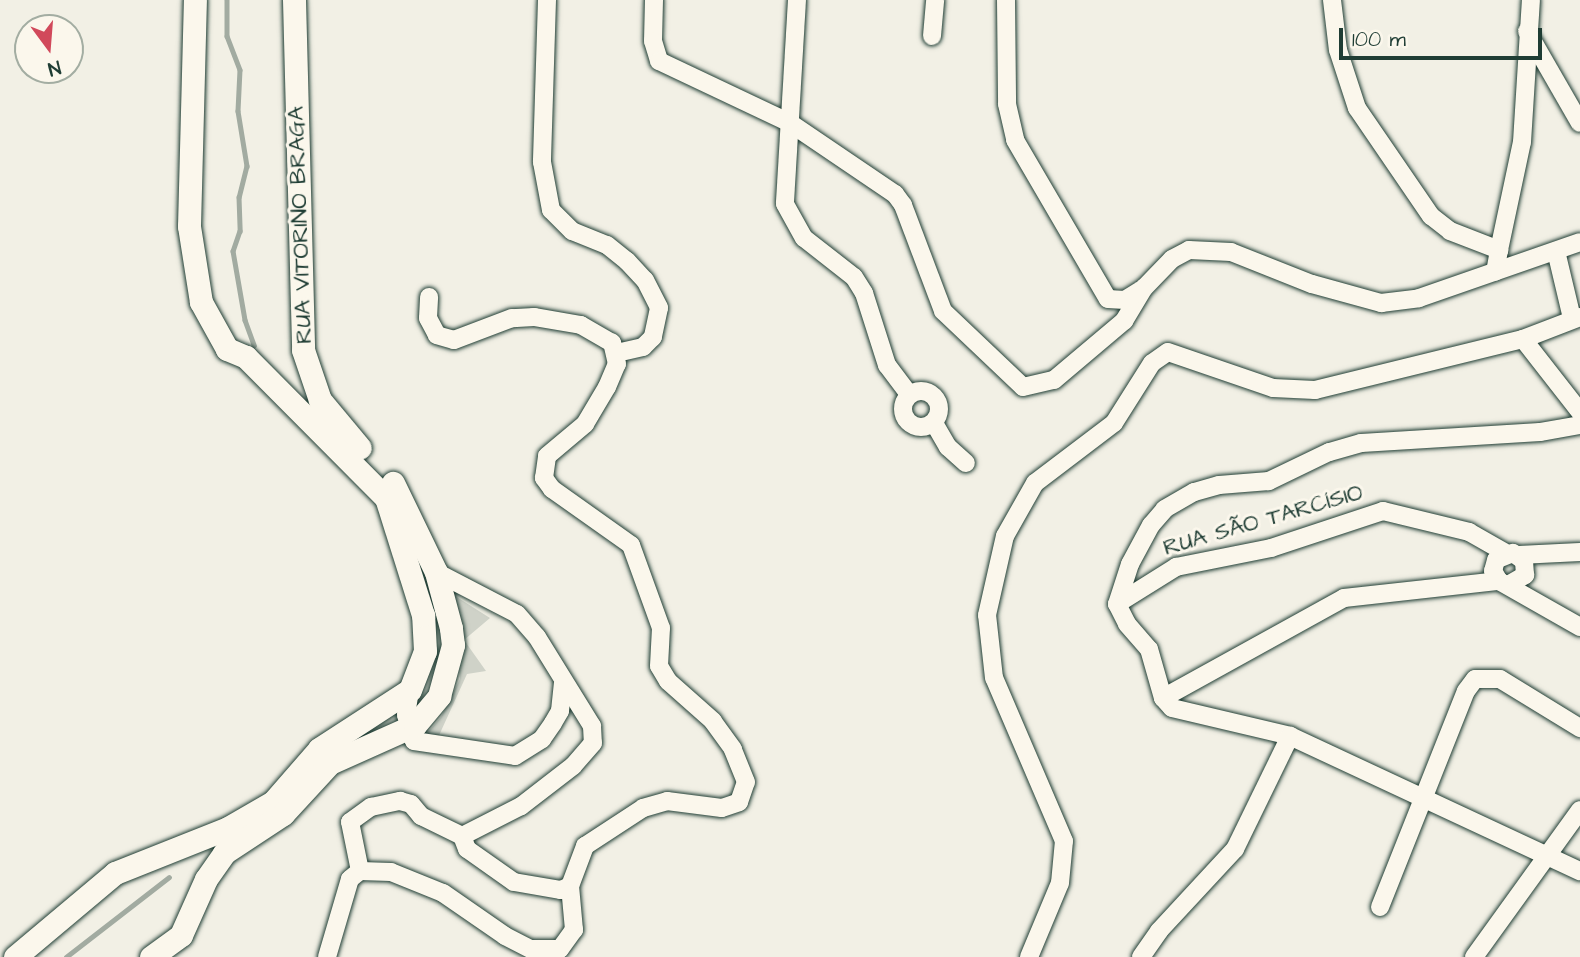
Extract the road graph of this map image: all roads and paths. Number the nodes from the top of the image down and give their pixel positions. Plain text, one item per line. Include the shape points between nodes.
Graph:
1 (195, 0) edge
2 (294, 0) edge
3 (547, 0) edge
4 (654, 0) edge
5 (797, 0) edge
6 (934, 0) edge
7 (1006, 0) edge
8 (1332, 0) edge
9 (1531, 0) edge
10 (1527, 31) junction
11 (932, 36) dead end
12 (790, 123) junction
13 (1580, 123) edge
14 (1580, 242) edge
15 (1499, 250) junction
16 (1556, 251) junction
17 (1495, 272) junction
18 (1144, 288) junction
19 (429, 298) dead end
20 (1576, 317) edge
21 (1523, 339) junction
22 (618, 353) junction
23 (909, 394) junction
24 (1580, 412) edge
25 (934, 423) junction
26 (1580, 425) edge
27 (966, 463) dead end
28 (1580, 552) edge
29 (1513, 554) junction
30 (436, 572) junction
31 (1504, 583) junction
32 (1117, 604) junction
33 (1580, 628) edge
34 (563, 683) junction
35 (410, 690) junction
36 (1163, 698) junction
37 (1580, 728) edge
38 (409, 729) junction
39 (1290, 736) junction
40 (1422, 801) junction
41 (1580, 810) edge
42 (462, 836) junction
43 (1549, 856) junction
44 (360, 871) junction
45 (1580, 871) edge
46 (570, 886) junction
47 (1380, 907) dead end
48 (15, 957) edge
49 (151, 957) edge
50 (327, 957) edge
51 (1029, 957) edge
52 (1141, 957) edge
53 (1474, 957) edge

1 - 35 main road via 188,226 195,283 227,349 246,357 377,484 391,508 423,615 425,651
2 - 30 main road, RUA VITORINO BRAGA via 306,365 331,416 390,478
3 - 22 street via 542,162 551,210 572,231 607,245 627,261 645,280 659,308 653,337 643,347
4 - 12 street via 653,41 659,61
5 - 12 street
6 - 11 street
7 - 18 street via 1007,104 1015,140 1108,299 1125,300
8 - 15 street via 1345,79 1356,108 1384,152 1431,216 1450,231
9 - 10 street
10 - 13 street
10 - 15 street via 1522,142
12 - 18 street via 882,184 904,205 943,311 1023,387 1055,380 1124,321
12 - 23 street via 785,204 793,223 804,238 854,277 864,293 887,365
14 - 16 street
15 - 17 street
16 - 17 street
16 - 20 street
17 - 18 street via 1419,298 1381,303 1208,248 1172,259
19 - 22 street via 428,318 437,335 454,340 512,318 534,317 603,335
20 - 21 street
21 - 24 street
21 - 51 street via 1315,390 1273,388 1167,352 1152,363 1114,423 1035,483 1005,536 986,615 994,678 1064,841 1060,883
22 - 46 street via 614,373 585,424 547,456 544,478 552,489 631,545 661,628 659,666 668,681 713,721 733,749 746,782 739,803 722,808 667,801 643,808 585,846
23 - 25 street via 927,392 935,400 938,416
23 - 25 street via 903,411 908,423 920,427
25 - 27 street via 943,441
26 - 32 street via 1540,432 1361,443 1329,452 1269,481 1194,492 1166,509 1151,525 1125,576
28 - 29 street
29 - 31 street via 1494,565
29 - 31 street via 1525,575
29 - 32 street, RUA SÃO TARCÍSIO via 1469,532 1383,511 1271,548 1176,567
30 - 34 street via 517,614
30 - 38 main road, RUA VITORINO BRAGA via 453,645 439,695
31 - 33 street
31 - 36 street via 1344,598
32 - 36 street via 1119,614 1149,649
34 - 38 street via 554,723 542,739 515,756 422,745 414,741
34 - 42 street via 592,726 589,751 521,806
35 - 38 street
35 - 48 main road via 319,749 274,802 228,828 115,873
36 - 39 street via 1189,715
37 - 40 street via 1500,679 1475,679
38 - 49 main road via 340,755 283,814 224,853 206,879 181,935
39 - 40 street
39 - 52 street via 1235,849
40 - 43 street
40 - 47 street
41 - 43 street
42 - 44 street via 400,801 355,814 351,829
42 - 46 street via 467,849 514,882 561,890
43 - 45 street
43 - 53 street
44 - 46 street via 391,872 443,893 505,936 540,951 560,949 571,938 575,918
44 - 50 street via 351,879

